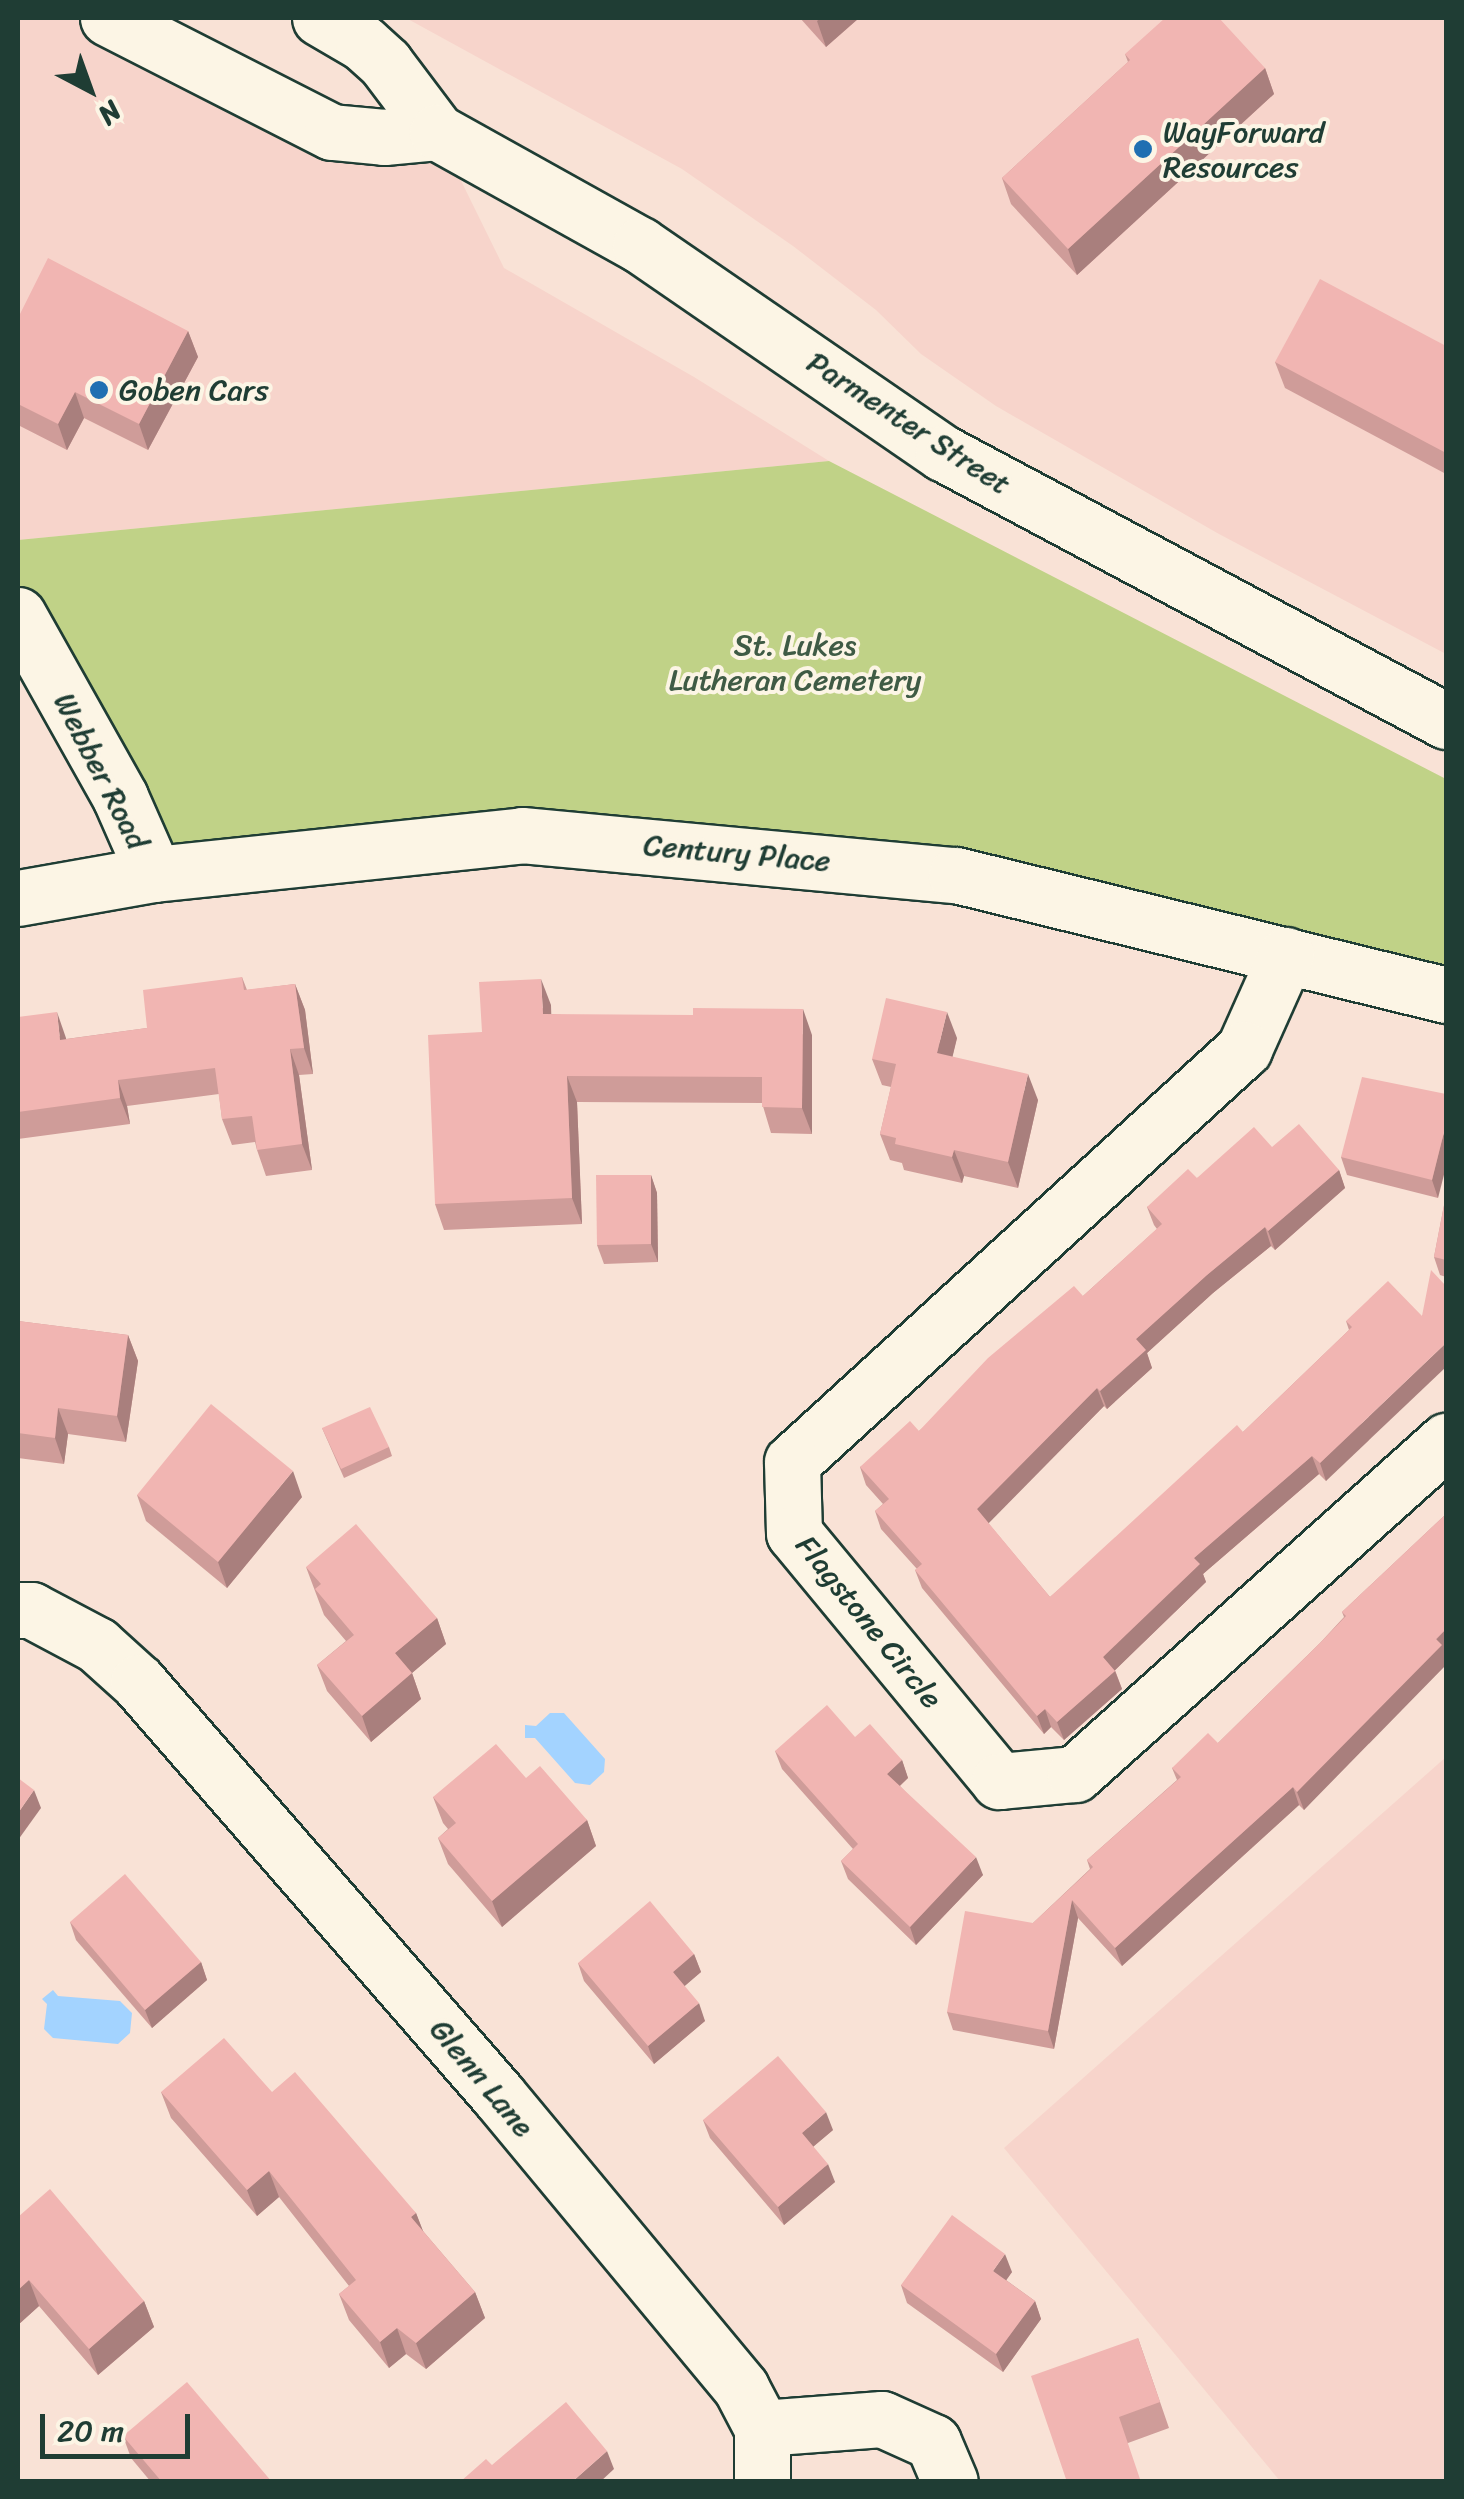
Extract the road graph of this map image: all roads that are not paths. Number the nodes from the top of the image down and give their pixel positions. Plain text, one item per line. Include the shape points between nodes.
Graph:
1 (108, 18) edge
2 (320, 18) edge
3 (438, 132) junction
4 (18, 615) edge
5 (1446, 720) edge
6 (154, 874) junction
7 (18, 898) edge
8 (1286, 955) junction
9 (1446, 995) edge
10 (1446, 1441) edge
11 (18, 1610) edge
12 (762, 2428) junction
13 (762, 2482) edge
14 (950, 2482) edge

1 - 3 street via 332,132
2 - 3 street, Parmenter Street via 385,64
3 - 5 street, Parmenter Street via 640,245 943,453
4 - 6 street, Webber Road via 120,797
6 - 7 street, Century Place
6 - 8 street, Century Place via 522,835 956,875
8 - 9 street, Century Place
8 - 10 street, Flagstone Circle via 1244,1049 792,1462 794,1534 999,1782 1075,1774
11 - 12 street, Glenn Lane via 31,1610 97,1645 138,1682 498,2095 741,2388
12 - 13 street
12 - 14 street via 882,2419 933,2442

